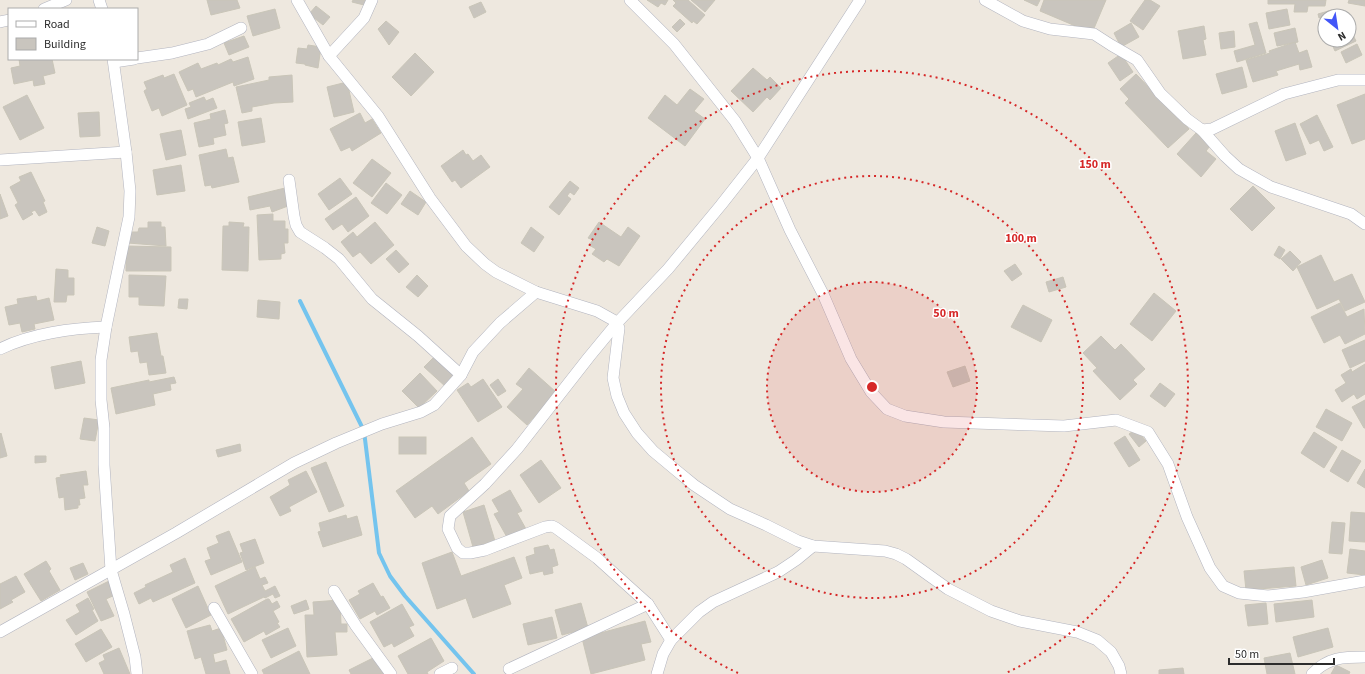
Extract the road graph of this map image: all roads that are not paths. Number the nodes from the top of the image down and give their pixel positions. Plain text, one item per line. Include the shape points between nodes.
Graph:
1 (66, 0) edge
2 (297, 0) edge
3 (372, 0) edge
4 (630, 0) edge
5 (860, 0) edge
6 (985, 0) edge
7 (46, 8) edge
8 (241, 28) dead end
9 (329, 56) junction
10 (138, 58) edge
11 (124, 60) edge
12 (114, 61) edge
13 (1365, 80) edge
14 (1202, 130) junction
15 (126, 152) junction
16 (758, 158) junction
17 (0, 160) edge
18 (289, 180) dead end
19 (1365, 224) edge
20 (536, 292) junction
21 (617, 323) junction
22 (106, 327) junction
23 (0, 349) edge
24 (461, 375) junction
25 (813, 546) junction
26 (111, 570) junction
27 (1365, 581) edge
28 (334, 591) dead end
29 (648, 604) junction
30 (214, 608) dead end
31 (0, 632) edge
32 (671, 640) junction
33 (1365, 657) edge
34 (452, 668) dead end
35 (509, 668) dead end
36 (137, 674) edge
37 (252, 674) edge
38 (391, 674) edge
39 (440, 674) edge
40 (657, 674) edge
41 (1121, 674) edge
42 (1312, 674) edge

1 - 7 street
2 - 9 street
3 - 9 street via 364,18
4 - 16 street via 674,44 735,121
5 - 16 street
6 - 14 street via 1023,21 1050,29 1094,34 1137,60 1160,93
8 - 10 street via 208,44
9 - 20 street via 378,116 430,198 466,246 496,272
11 - 12 street
12 - 15 street
13 - 14 street via 1338,80 1284,94 1212,128
14 - 19 street via 1239,169 1271,187 1352,214
15 - 17 street
15 - 22 street via 130,191 129,217
16 - 21 street via 668,268
16 - 27 street via 851,358 871,392 887,409 905,416 944,422 1064,426 1116,420 1148,432 1168,464 1187,517 1210,568 1223,586 1239,593 1268,596
18 - 24 street via 294,216 300,232 339,259 372,299
20 - 21 street via 597,311 611,317
20 - 24 street via 500,323 473,352
21 - 25 street via 619,336 613,378 624,413 641,438 694,485 730,509
21 - 29 street via 517,449 485,484 450,516 448,529 457,548 463,553 470,553 552,526 597,558
22 - 23 street via 44,334
22 - 26 street via 101,360 101,400
24 - 26 street via 434,405 422,412 382,424 294,462
25 - 32 street via 778,572 713,602
25 - 41 street via 884,550 896,554 948,589 992,611 1020,621 1077,632 1097,640 1111,652
26 - 31 street
26 - 36 street via 135,657
28 - 38 street
29 - 32 street
29 - 35 street
30 - 37 street
32 - 40 street via 663,654
33 - 42 street via 1332,660
34 - 39 street

